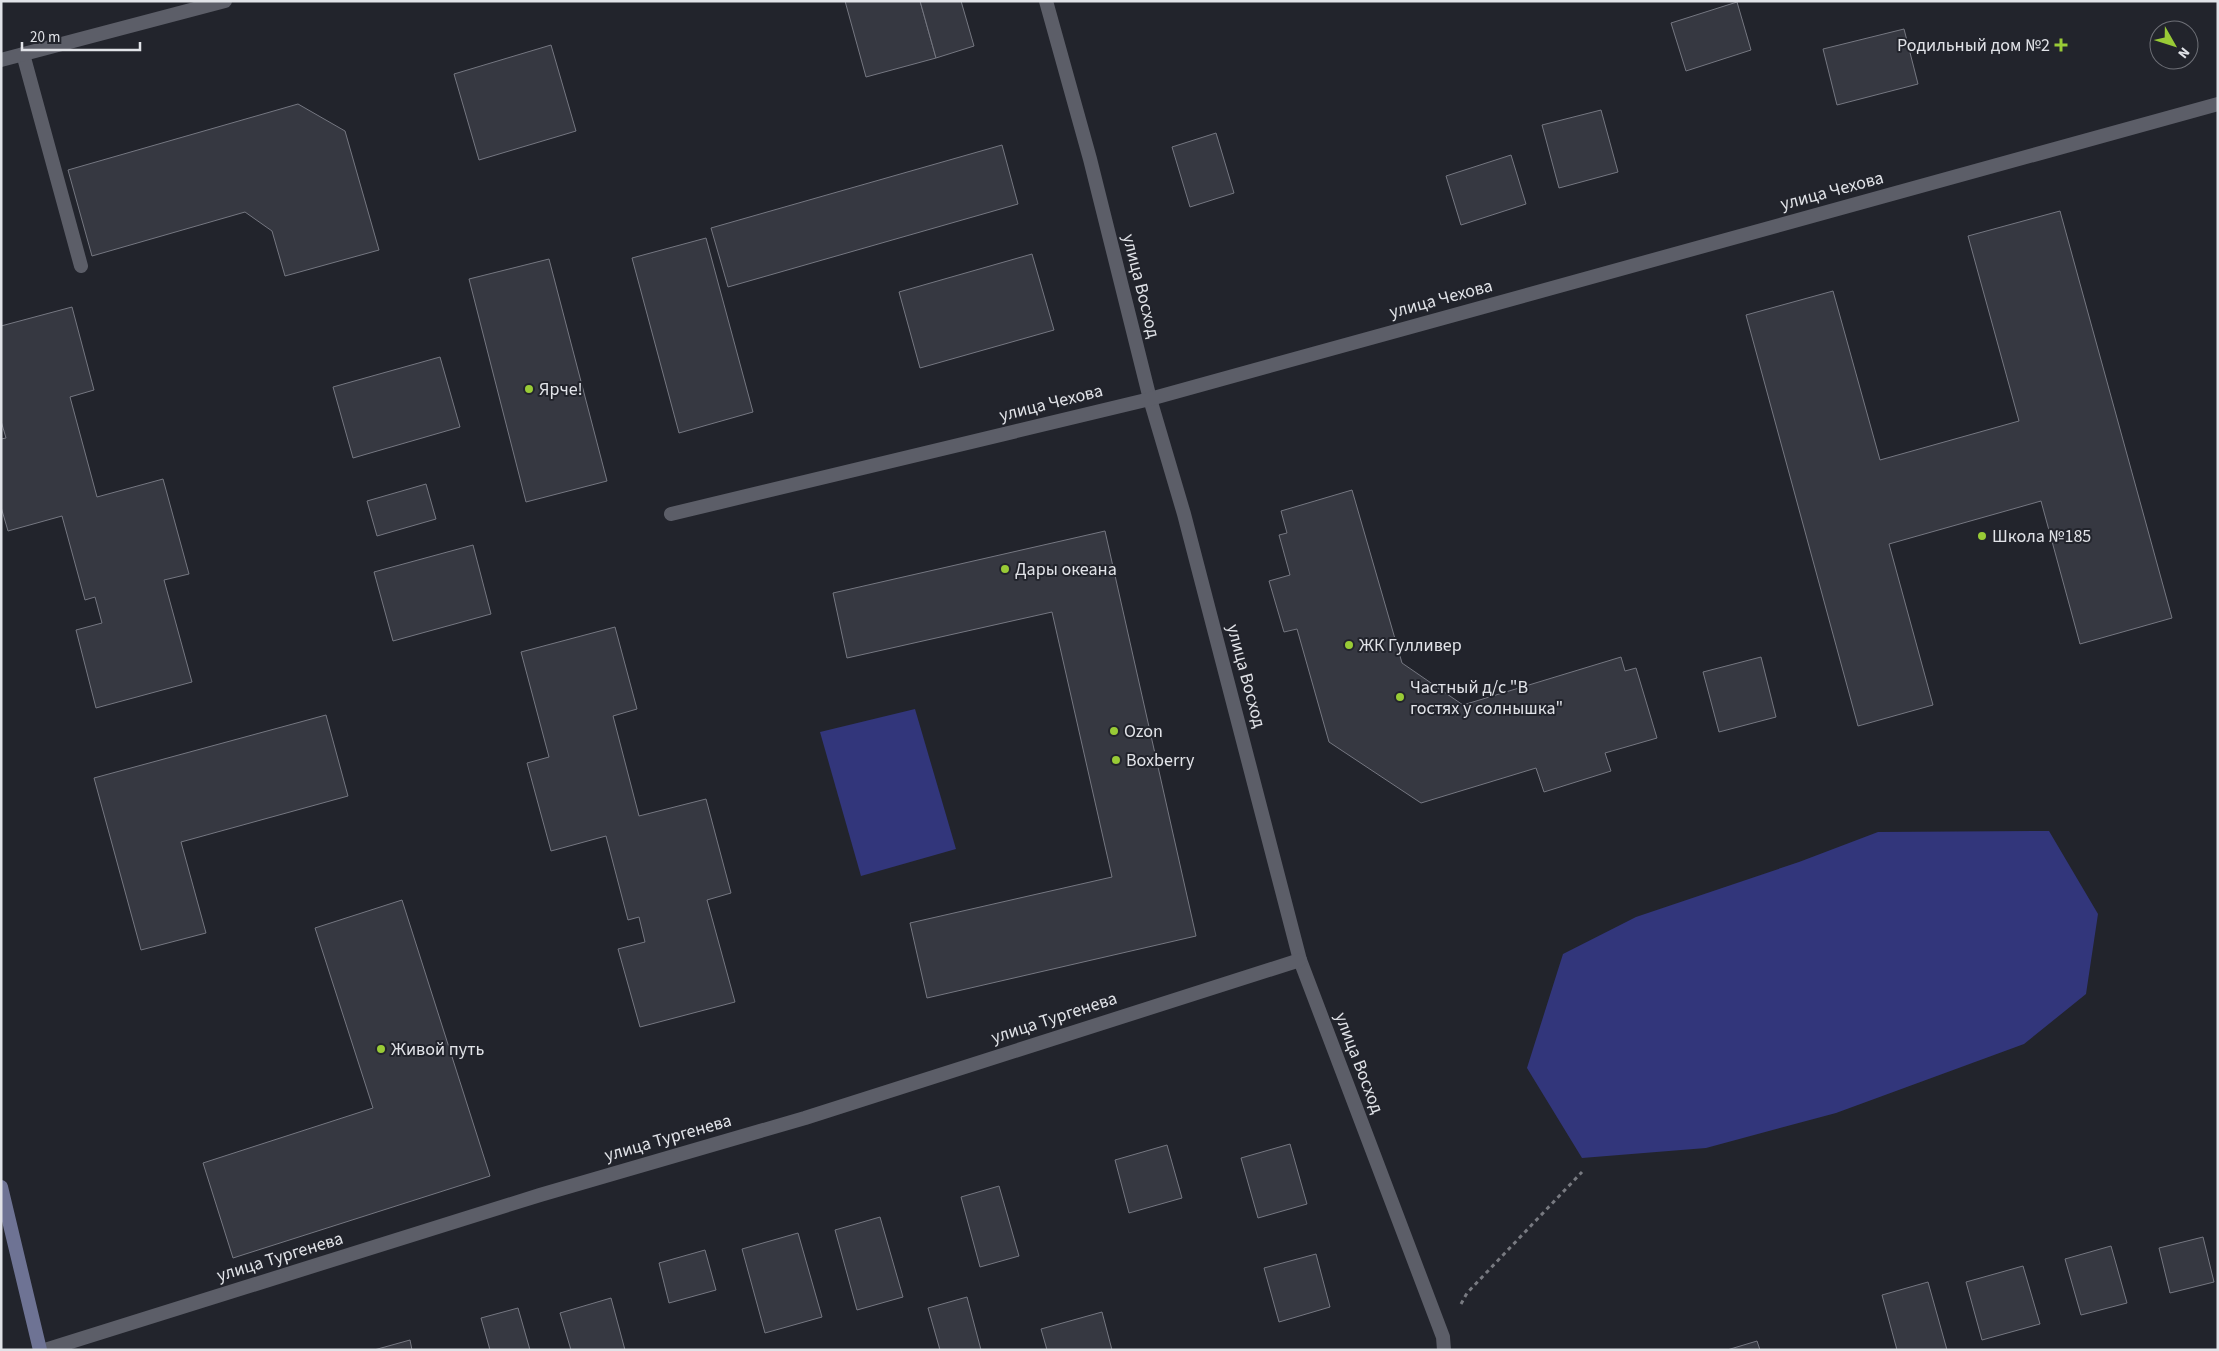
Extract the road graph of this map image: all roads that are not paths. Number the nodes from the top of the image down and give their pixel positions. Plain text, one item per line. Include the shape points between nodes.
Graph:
1 (225, 1) edge
2 (1046, 1) edge
3 (24, 54) junction
4 (1, 60) edge
5 (2218, 104) edge
6 (81, 266) dead end
7 (1150, 399) junction
8 (670, 514) dead end
9 (1300, 960) junction
10 (1, 1187) edge
11 (1443, 1343) edge
12 (40, 1350) edge
13 (45, 1350) edge

1 - 3 street
2 - 7 street, улица Восход
3 - 4 street
3 - 6 street
5 - 7 street, улица Чехова
7 - 8 street, улица Чехова
7 - 9 street, улица Восход via 1184,514
9 - 11 street, улица Восход
9 - 13 street, улица Тургенева via 805,1118 540,1195
10 - 12 main road

